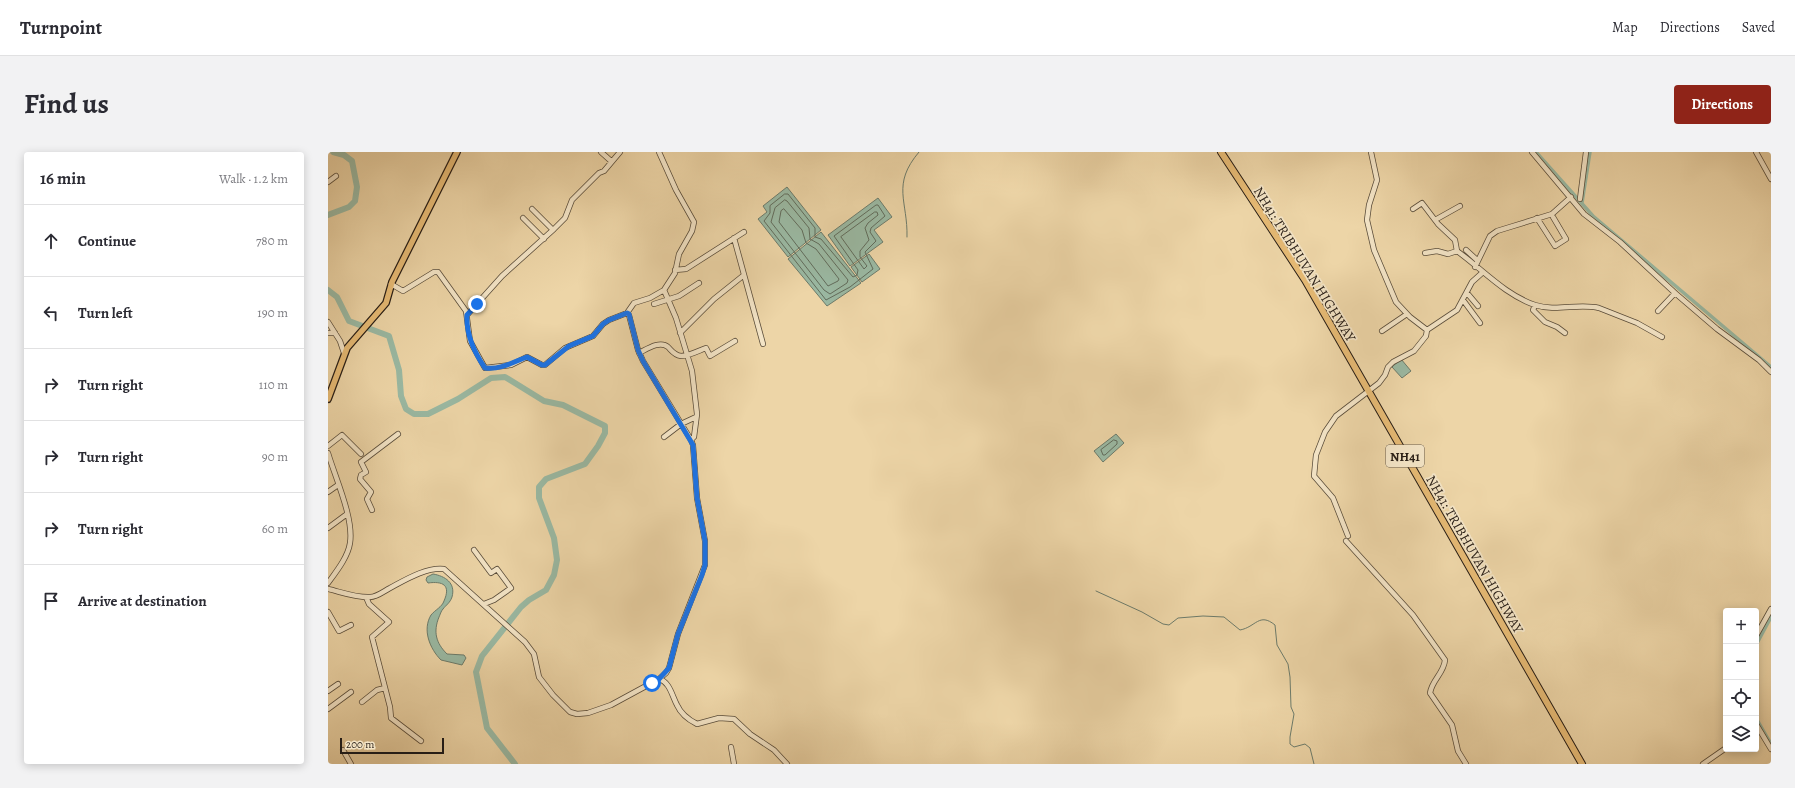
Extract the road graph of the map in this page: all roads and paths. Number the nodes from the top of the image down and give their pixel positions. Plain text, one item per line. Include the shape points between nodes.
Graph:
1 (457, 152) edge
2 (601, 152) edge
3 (620, 152) edge
4 (659, 152) edge
5 (1221, 152) edge
6 (1371, 152) edge
7 (1532, 152) edge
8 (1586, 152) edge
9 (1756, 152) edge
10 (611, 161) junction
11 (336, 176) dead end
12 (1771, 179) edge
13 (328, 182) edge
14 (1571, 197) junction
15 (1580, 198) dead end
16 (1460, 206) dead end
17 (532, 209) dead end
18 (1413, 209) dead end
19 (1553, 217) dead end
20 (523, 218) dead end
21 (1537, 218) junction
22 (1435, 220) junction
23 (553, 230) junction
24 (744, 232) dead end
25 (734, 238) junction
26 (544, 239) junction
27 (1466, 250) dead end
28 (1457, 251) junction
29 (1426, 253) dead end
30 (1477, 260) junction
31 (1475, 267) junction
32 (675, 270) junction
33 (1482, 273) junction
34 (744, 275) junction
35 (699, 283) dead end
36 (391, 284) junction
37 (664, 290) junction
38 (1467, 293) junction
39 (1675, 293) junction
40 (668, 300) junction
41 (1463, 300) junction
42 (654, 304) dead end
43 (1535, 305) junction
44 (1478, 306) dead end
45 (1658, 311) dead end
46 (627, 313) junction
47 (1406, 314) junction
48 (467, 315) junction
49 (328, 322) edge
50 (1480, 323) dead end
51 (1382, 330) dead end
52 (1428, 330) junction
53 (335, 333) junction
54 (680, 333) junction
55 (1565, 333) dead end
56 (328, 334) edge
57 (1662, 337) dead end
58 (735, 341) dead end
59 (763, 344) dead end
60 (639, 353) junction
61 (344, 354) junction
62 (686, 355) junction
63 (1771, 372) edge
64 (1368, 391) junction
65 (328, 399) edge
66 (696, 417) junction
67 (682, 424) junction
68 (398, 434) dead end
69 (664, 437) dead end
70 (691, 440) junction
71 (328, 446) edge
72 (328, 453) edge
73 (361, 454) dead end
74 (338, 485) junction
75 (328, 492) edge
76 (372, 510) dead end
77 (348, 514) junction
78 (328, 528) edge
79 (474, 550) dead end
80 (328, 584) edge
81 (328, 589) edge
82 (366, 597) junction
83 (484, 604) junction
84 (1771, 609) edge
85 (328, 612) edge
86 (351, 625) dead end
87 (1759, 631) edge
88 (659, 679) junction
89 (338, 684) dead end
90 (385, 688) junction
91 (328, 692) edge
92 (351, 692) dead end
93 (362, 702) dead end
94 (328, 710) edge
95 (1759, 731) edge
96 (421, 741) dead end
97 (731, 747) dead end
98 (1771, 749) edge
99 (343, 750) dead end
100 (1723, 750) edge
101 (351, 764) edge
102 (734, 764) edge
103 (787, 764) edge
104 (1466, 764) edge
105 (1582, 764) edge
106 (1703, 764) edge

1 - 36 main road
2 - 10 street
3 - 10 street
4 - 32 street via 694,222 692,231 679,254
5 - 64 highway, NH41: TRIBHUVAN HIGHWAY / NH41 via 1305,280
6 - 47 street via 1377,180 1369,205 1369,230 1374,250 1391,291
7 - 14 street
8 - 15 street
9 - 12 street
10 - 23 street via 604,171 599,172 572,200 565,218
11 - 13 street
14 - 21 street via 1552,214
14 - 39 street via 1584,214 1620,242
16 - 22 street
17 - 23 street
18 - 22 street via 1422,203
19 - 21 street via 1566,239 1555,246
20 - 26 street
21 - 30 street via 1490,236
22 - 28 street via 1455,240
23 - 26 street
24 - 25 street
25 - 32 street via 686,269
25 - 34 street
26 - 48 street via 502,276
27 - 30 street
28 - 29 street via 1448,254
28 - 31 street
30 - 31 street
31 - 33 street
32 - 37 street
33 - 38 street via 1472,282
33 - 43 street
34 - 54 street via 714,299
34 - 59 street
35 - 40 street
36 - 48 street via 403,291 438,272
36 - 61 main road via 386,303 357,334
37 - 40 street
37 - 46 street via 634,303
38 - 41 street
38 - 44 street
39 - 45 street
39 - 63 street
40 - 42 street
40 - 54 street
41 - 50 street
41 - 52 street via 1457,310
43 - 55 street via 1533,310 1545,322
43 - 57 street via 1568,308 1592,306 1637,323
46 - 48 street via 609,320 593,336 569,346 545,365 527,357 511,365 490,369 485,368 470,341
46 - 60 street
47 - 51 street
47 - 52 street
49 - 53 street
52 - 64 street via 1414,351 1393,362 1379,383
53 - 56 street
53 - 61 street
54 - 62 street
58 - 62 street via 710,356 706,348
60 - 62 street via 650,346 662,344 672,352 681,356
60 - 67 street
61 - 65 main road
62 - 66 street via 692,371
64 - 104 street via 1336,416 1325,432 1316,455 1314,476 1338,507 1347,539 1413,615 1445,660 1443,670 1430,693 1452,725 1458,751
64 - 105 highway, NH41: TRIBHUVAN HIGHWAY / NH41
66 - 67 street
66 - 70 street via 694,437
67 - 69 street
67 - 70 street
68 - 76 street via 361,462 366,472 360,479 371,492 367,499
70 - 88 street via 697,498 705,541 705,565 678,634 669,668
71 - 73 street via 342,435
72 - 74 street
74 - 75 street
74 - 77 street
77 - 78 street
77 - 80 street via 350,544
79 - 83 street via 491,573 497,569 511,588
81 - 82 street
82 - 83 street via 372,597 403,581 438,568 449,572
82 - 90 street via 369,604 389,622 372,637
83 - 88 street via 525,642 534,654 539,677 570,712 588,713 611,705
84 - 87 street
85 - 86 street via 339,631
88 - 103 street via 667,684 677,706 691,721 697,724 719,718 734,719 750,734 774,750
89 - 91 street
90 - 93 street via 377,690
90 - 96 street via 391,718
92 - 94 street
95 - 98 street
97 - 102 street
99 - 101 street
100 - 106 street

